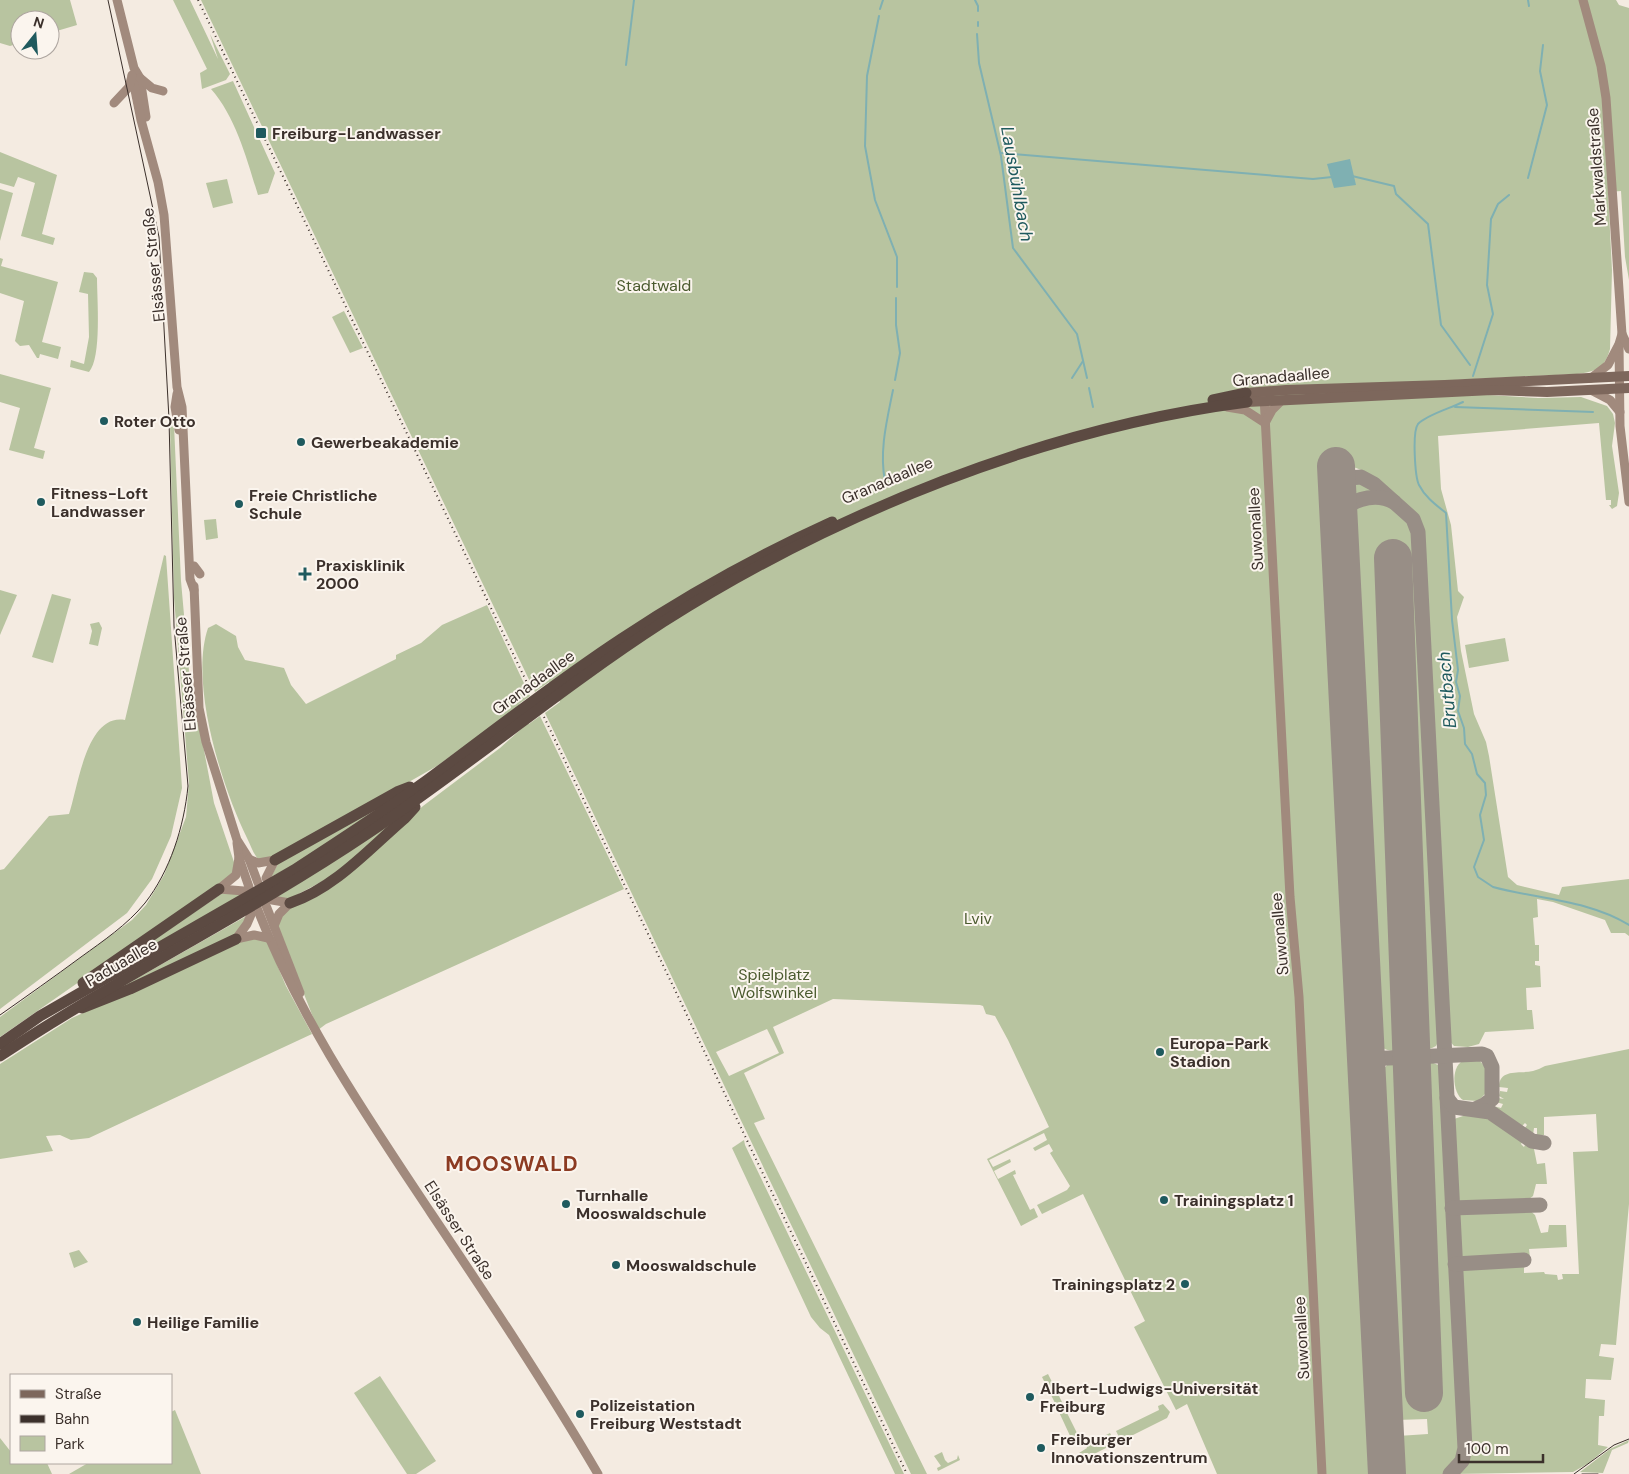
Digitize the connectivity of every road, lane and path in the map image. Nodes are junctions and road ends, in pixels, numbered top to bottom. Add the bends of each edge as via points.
1 (118, 0) edge
2 (1584, 0) edge
3 (135, 74) junction
4 (163, 91) dead end
5 (114, 104) dead end
6 (1622, 334) junction
7 (1619, 344) junction
8 (1629, 348) edge
9 (1625, 376) edge
10 (1591, 378) junction
11 (1625, 388) edge
12 (1591, 390) junction
13 (1264, 396) junction
14 (1246, 398) junction
15 (1282, 400) junction
16 (1222, 406) junction
17 (1620, 412) junction
18 (1265, 423) junction
19 (1629, 502) edge
20 (190, 554) junction
21 (194, 566) junction
22 (200, 574) dead end
23 (194, 590) junction
24 (201, 601) dead end
25 (195, 613) junction
26 (555, 692) junction
27 (425, 788) junction
28 (237, 840) junction
29 (239, 858) junction
30 (249, 859) junction
31 (276, 860) junction
32 (266, 878) dead end
33 (219, 889) junction
34 (258, 899) junction
35 (290, 903) junction
36 (219, 919) junction
37 (274, 926) junction
38 (268, 938) junction
39 (236, 939) junction
40 (300, 1001) junction
41 (68, 1012) junction
42 (40, 1016) junction
43 (0, 1044) edge
44 (0, 1056) edge
45 (598, 1474) edge
46 (1322, 1474) edge

1 - 3 main road, Elsässer Straße
2 - 6 main road, Markwaldstraße via 1606,98
3 - 4 main road via 152,88
3 - 5 main road
3 - 20 main road, Elsässer Straße via 166,230 178,394 182,407
6 - 7 main road, Markwaldstraße
6 - 8 main road, Markwaldstraße
7 - 9 main road, Markwaldstraße
7 - 10 main road via 1608,365
9 - 10 main road, Granadaallee
9 - 11 main road, Markwaldstraße
10 - 13 main road, Granadaallee
11 - 12 main road, Granadaallee
11 - 17 main road, Markwaldstraße
12 - 15 main road, Granadaallee via 1492,390
12 - 17 main road via 1610,400
13 - 14 main road, Granadaallee
13 - 15 main road, Granadaallee
13 - 18 main road, Suwonallee
14 - 16 highway, Granadaallee
14 - 26 highway, Granadaallee via 1135,415 1002,453 922,482 788,542 698,590 620,640
15 - 18 main road
16 - 18 main road via 1245,410
16 - 26 highway, Granadaallee via 1129,425 1041,448 964,473 887,505 801,546 691,605
17 - 19 main road, Markwaldstraße
18 - 46 main road, Suwonallee via 1290,897 1299,998
20 - 21 main road, Elsässer Straße
20 - 23 main road, Elsässer Straße via 190,579
21 - 22 main road
21 - 23 main road, Elsässer Straße
23 - 25 main road, Elsässer Straße
24 - 25 main road
25 - 28 main road, Elsässer Straße via 199,708 215,775
26 - 27 highway, Granadaallee
27 - 31 highway via 397,792
27 - 34 highway, Granadaallee
27 - 35 highway via 405,818 331,882 316,893
28 - 29 main road, Elsässer Straße
28 - 30 main road, Elsässer Straße
29 - 33 main road via 236,875
29 - 34 main road, Elsässer Straße
30 - 31 main road via 258,863
30 - 34 main road, Elsässer Straße
31 - 32 main road
33 - 34 main road
33 - 42 highway
34 - 35 main road
34 - 36 highway, Paduaallee
34 - 37 main road, Elsässer Straße
34 - 38 main road, Elsässer Straße
34 - 39 main road
35 - 37 main road via 279,914
36 - 41 highway, Paduaallee
36 - 42 highway, Paduaallee
37 - 40 main road, Elsässer Straße via 298,987
38 - 39 main road via 254,935
38 - 40 main road, Elsässer Straße
39 - 41 highway via 93,1005
40 - 45 main road, Elsässer Straße via 350,1093 460,1256
41 - 44 highway, Paduaallee
42 - 43 highway, Paduaallee

